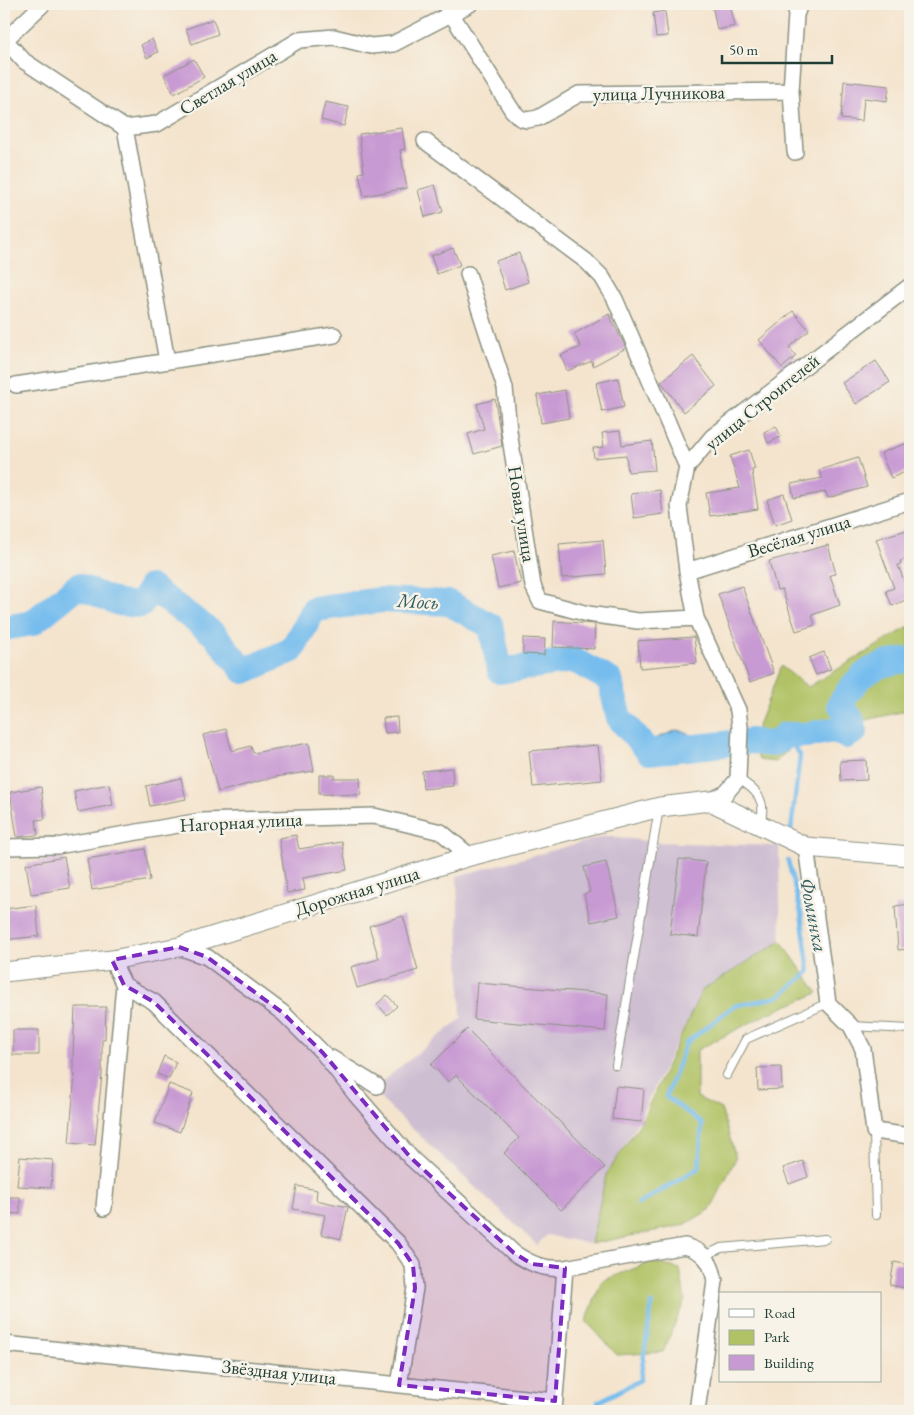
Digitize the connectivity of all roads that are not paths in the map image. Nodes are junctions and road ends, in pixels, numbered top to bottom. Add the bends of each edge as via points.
1 (42, 4) edge
2 (470, 4) edge
3 (800, 4) edge
4 (448, 8) edge
5 (4, 41) edge
6 (791, 91) junction
7 (125, 128) junction
8 (425, 142) dead end
9 (794, 152) dead end
10 (468, 274) dead end
11 (910, 286) edge
12 (334, 335) dead end
13 (167, 361) junction
14 (16, 386) dead end
15 (687, 467) junction
16 (910, 501) edge
17 (687, 571) junction
18 (696, 618) junction
19 (738, 779) junction
20 (710, 801) junction
21 (660, 806) junction
22 (759, 826) junction
23 (4, 847) edge
24 (806, 847) junction
25 (470, 856) junction
26 (910, 856) edge
27 (179, 947) junction
28 (112, 960) junction
29 (4, 972) edge
30 (124, 985) junction
31 (828, 1004) junction
32 (851, 1026) junction
33 (910, 1029) edge
34 (323, 1053) junction
35 (616, 1065) dead end
36 (727, 1075) dead end
37 (377, 1086) dead end
38 (874, 1131) junction
39 (910, 1136) edge
40 (104, 1208) dead end
41 (876, 1215) dead end
42 (825, 1239) dead end
43 (706, 1256) junction
44 (565, 1268) junction
45 (4, 1344) edge
46 (399, 1385) junction
47 (554, 1406) edge
48 (697, 1411) edge

1 - 5 street
2 - 4 street, Светлая улица
3 - 6 street via 796,15
4 - 6 street, улица Лучникова via 512,110 527,120 538,118 579,94
4 - 7 street, Светлая улица via 393,44 372,46 334,37 299,40 156,124
5 - 7 street via 24,61
6 - 9 street
7 - 13 street
8 - 15 street via 586,261 602,277
10 - 18 street, Новая улица via 505,388 533,586 540,601 588,614 638,621
11 - 15 street, улица Строителей via 712,437
12 - 13 street
13 - 14 street
15 - 17 street, улица Строителей via 679,506
16 - 17 street, Весёлая улица
17 - 18 street, улица Строителей
18 - 19 street, улица Строителей via 738,710
19 - 20 street via 726,793
19 - 22 lane via 759,796 764,810
20 - 21 street, Дорожная улица
20 - 22 street
21 - 25 street, Дорожная улица
21 - 35 lane
22 - 24 street
23 - 25 street, Нагорная улица via 57,846 201,821 374,816 441,832
24 - 26 street
24 - 31 street
25 - 27 street, Дорожная улица
27 - 28 street, Дорожная улица
27 - 34 street via 207,957 283,1013
28 - 29 street, Дорожная улица
28 - 30 street
30 - 40 street
30 - 46 street via 154,1002 398,1243 413,1264 414,1288
31 - 32 street
31 - 36 lane via 746,1039
32 - 33 lane
32 - 38 street via 863,1049
34 - 37 street
34 - 44 street via 411,1158 514,1253 532,1264 550,1269
38 - 39 street
38 - 41 lane
42 - 43 lane via 721,1248
43 - 44 street via 685,1246
43 - 48 street via 715,1281
44 - 47 street, Звёздная улица
45 - 46 street, Звёздная улица
46 - 47 street, Звёздная улица

